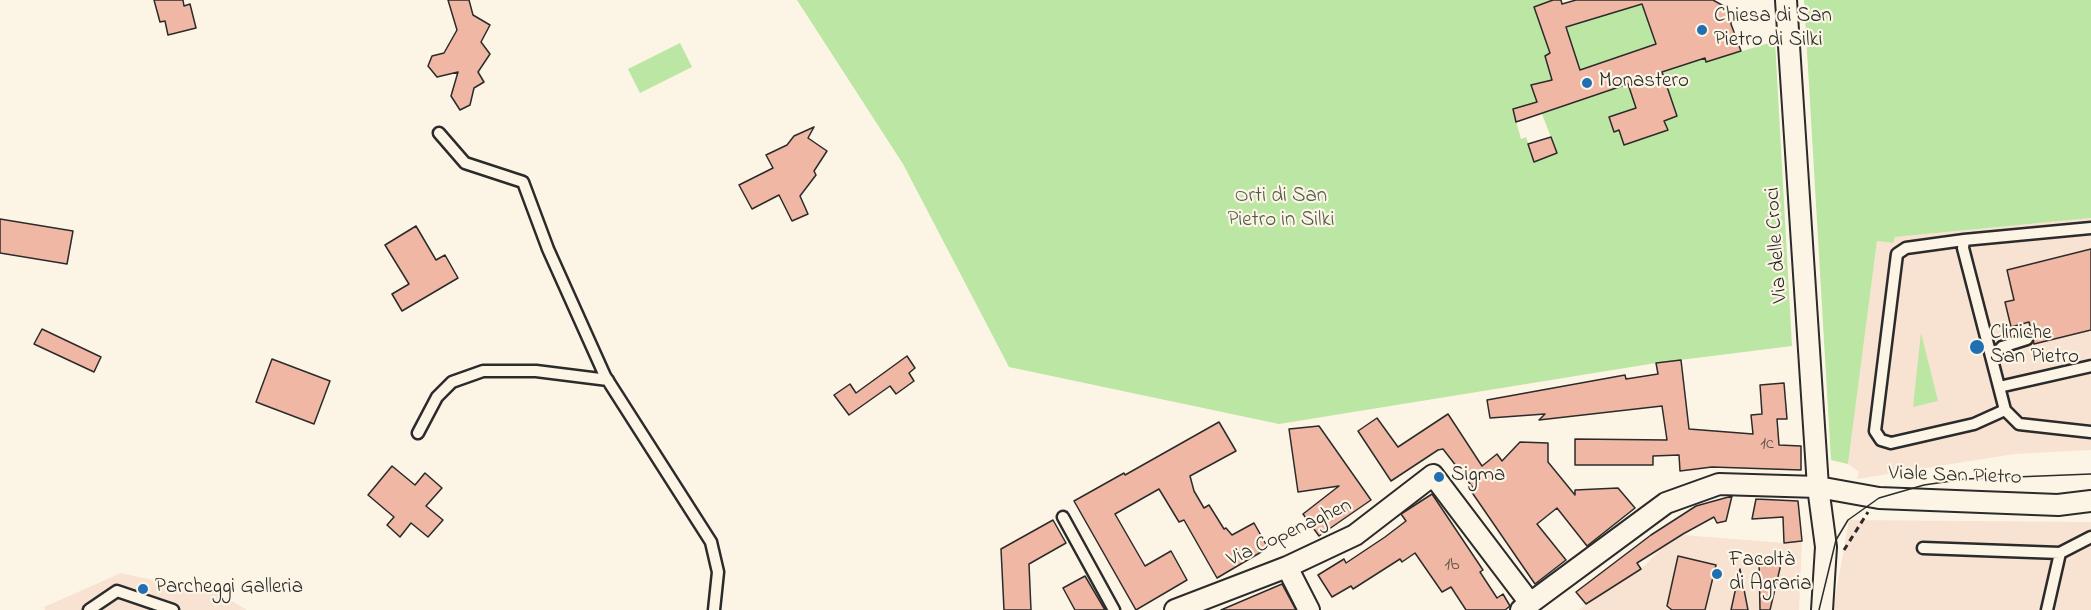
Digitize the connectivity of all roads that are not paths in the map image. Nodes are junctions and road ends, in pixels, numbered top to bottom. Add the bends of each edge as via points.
1 (1786, 0) edge
2 (439, 133) dead end
3 (2091, 228) edge
4 (1964, 244) junction
5 (2027, 339) dead end
6 (1992, 358) junction
7 (2091, 366) edge
8 (608, 380) junction
9 (1999, 387) junction
10 (2005, 410) junction
11 (2091, 432) edge
12 (418, 433) dead end
13 (1818, 487) junction
14 (2091, 501) edge
15 (1063, 517) dead end
16 (2091, 537) edge
17 (1923, 548) dead end
18 (2060, 553) junction
19 (1287, 567) junction
20 (1526, 607) edge
21 (89, 610) edge
22 (173, 610) edge
23 (714, 610) edge
24 (1114, 610) edge
25 (1175, 610) edge
26 (1309, 610) edge
27 (1822, 610) edge
28 (2047, 610) edge

1 - 13 street, Via delle Croci
2 - 8 lane via 465,163 523,182 548,249
3 - 4 lane
4 - 6 lane
4 - 10 lane via 1906,248 1897,254 1875,432 1881,440 1891,442 1974,424
5 - 6 lane via 2002,347
6 - 9 lane
7 - 9 lane
8 - 12 lane via 536,371 483,371 452,382 437,397
8 - 23 lane via 711,542 718,572
9 - 10 lane
10 - 11 lane via 2019,424
13 - 14 street, Viale San Pietro via 1879,498 2058,505
13 - 20 street, Viale San Pietro via 1719,484 1666,503
13 - 27 street, Via delle Croci via 1826,547
15 - 24 lane
16 - 18 lane
17 - 18 lane
18 - 28 lane
19 - 20 street, Via Copenaghen via 1355,535 1433,475
19 - 25 street, Via Copenaghen
19 - 26 street
21 - 22 lane via 117,591

